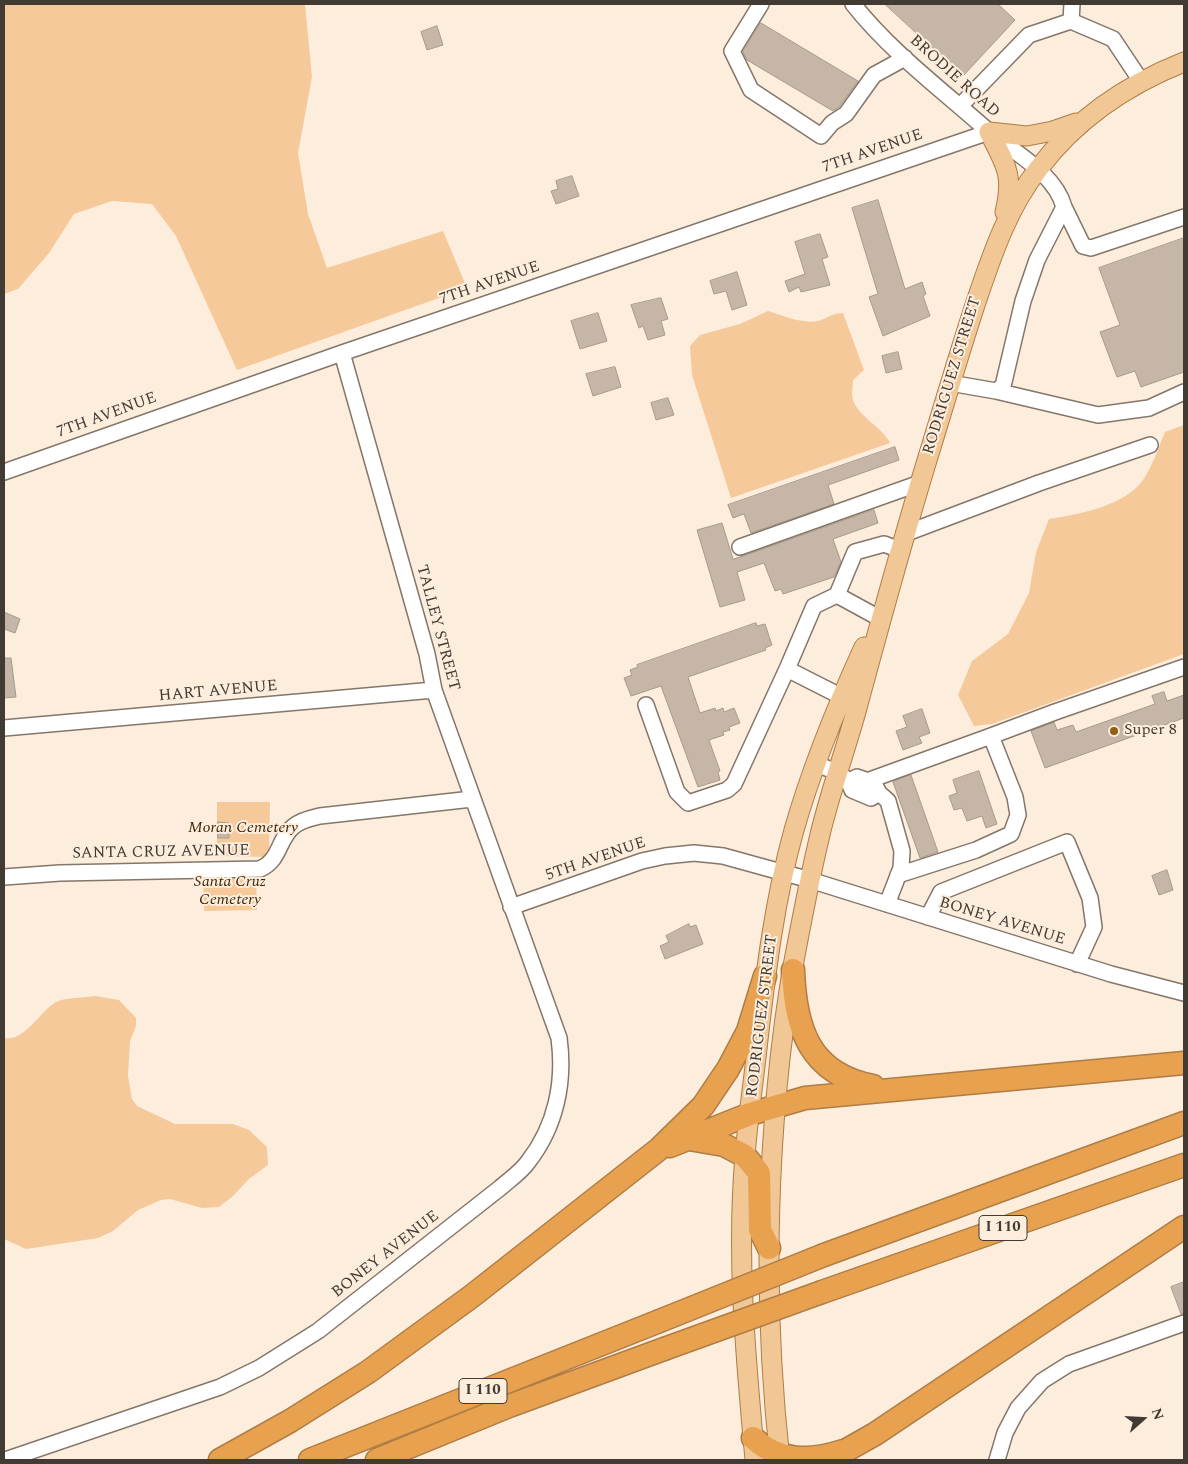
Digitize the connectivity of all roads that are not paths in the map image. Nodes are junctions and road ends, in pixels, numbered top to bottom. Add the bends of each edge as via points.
1 (761, 4) edge
2 (853, 4) edge
3 (1072, 4) edge
4 (1071, 21) junction
5 (905, 58) junction
6 (1184, 62) edge
7 (1141, 81) junction
8 (960, 106) junction
9 (1081, 122) junction
10 (989, 132) junction
11 (1037, 169) junction
12 (1064, 207) junction
13 (1184, 217) edge
14 (1000, 233) junction
15 (342, 353) junction
16 (950, 383) junction
17 (996, 390) junction
18 (1184, 392) edge
19 (1150, 445) dead end
20 (4, 472) edge
21 (920, 483) junction
22 (902, 542) junction
23 (740, 547) dead end
24 (837, 595) junction
25 (879, 618) junction
26 (1184, 667) edge
27 (787, 669) junction
28 (434, 690) junction
29 (850, 701) junction
30 (646, 705) dead end
31 (4, 728) edge
32 (992, 736) junction
33 (816, 764) junction
34 (844, 777) junction
35 (867, 781) junction
36 (879, 793) junction
37 (472, 799) junction
38 (783, 874) junction
39 (898, 875) junction
40 (4, 877) edge
41 (810, 880) junction
42 (887, 904) junction
43 (511, 907) junction
44 (928, 917) junction
45 (1077, 964) junction
46 (793, 970) junction
47 (765, 976) junction
48 (1184, 993) edge
49 (1184, 1063) edge
50 (894, 1090) junction
51 (776, 1106) junction
52 (750, 1114) junction
53 (1184, 1123) edge
54 (688, 1139) junction
55 (660, 1150) junction
56 (745, 1156) junction
57 (1184, 1165) edge
58 (1184, 1227) edge
59 (769, 1248) junction
60 (1184, 1323) edge
61 (754, 1449) edge
62 (853, 1454) edge
63 (780, 1458) edge
64 (5, 1460) edge
65 (220, 1460) edge
66 (310, 1460) edge
67 (376, 1460) edge
68 (829, 1460) edge
69 (997, 1460) edge

1 - 5 street via 732,51 751,90 821,136 846,114 874,75
2 - 5 street, BRODIE ROAD
3 - 4 street
4 - 7 street via 1113,39
4 - 8 street via 1029,36
5 - 8 street, BRODIE ROAD
6 - 7 main road
7 - 9 main road
8 - 10 street, BRODIE ROAD
9 - 10 main road via 1027,136
9 - 11 main road, RODRIGUEZ STREET
10 - 11 street, BRODIE ROAD
10 - 14 main road via 1008,168 1010,184
10 - 15 street, 7TH AVENUE
11 - 12 street, BRODIE ROAD via 1061,196
11 - 14 main road, RODRIGUEZ STREET
12 - 13 street, BRODIE ROAD via 1078,240 1091,248
12 - 17 street via 1037,260 1023,301 1003,386
14 - 16 main road, RODRIGUEZ STREET
15 - 20 street, 7TH AVENUE
15 - 28 street, TALLEY STREET via 427,654
16 - 17 street
16 - 21 main road, RODRIGUEZ STREET
17 - 18 street via 1098,414 1149,408
19 - 22 street via 1039,483
21 - 22 main road, RODRIGUEZ STREET
21 - 23 street
22 - 24 street via 855,552
22 - 25 main road, RODRIGUEZ STREET
24 - 25 street
24 - 27 street via 814,606
25 - 29 main road, RODRIGUEZ STREET
26 - 32 street
27 - 29 street
27 - 30 street via 734,784 727,790 688,802 677,792
28 - 31 street, HART AVENUE
28 - 37 street, TALLEY STREET
29 - 33 main road, RODRIGUEZ STREET
29 - 34 main road, RODRIGUEZ STREET
32 - 35 street
32 - 39 street via 1015,797 1018,815 1011,834 976,850
33 - 34 street
33 - 38 main road, RODRIGUEZ STREET
34 - 35 street
34 - 36 street via 852,790 871,798
34 - 41 main road, RODRIGUEZ STREET via 819,838
35 - 36 street via 874,783
36 - 39 street via 888,801 902,851
37 - 40 street, SANTA CRUZ AVENUE via 306,820 294,826 285,836 274,859 260,869 60,872
37 - 43 street, TALLEY STREET
38 - 41 street, 5TH AVENUE
38 - 43 street, 5TH AVENUE via 723,856 694,853 665,856
38 - 47 main road, RODRIGUEZ STREET
39 - 42 street
41 - 42 street, BONEY AVENUE
41 - 46 main road, RODRIGUEZ STREET
42 - 44 street, BONEY AVENUE
43 - 64 street, BONEY AVENUE via 550,1009 559,1038 562,1064 554,1114 527,1163 500,1188 318,1331 266,1364 220,1387
44 - 45 street, BONEY AVENUE
44 - 45 street via 941,892 1067,842 1090,898 1094,927
45 - 48 street, BONEY AVENUE
46 - 50 highway via 794,1002 801,1030 821,1059 840,1076 854,1083
46 - 51 main road, RODRIGUEZ STREET
47 - 52 main road, RODRIGUEZ STREET
47 - 55 highway via 748,1031 728,1069 703,1106
49 - 50 highway
50 - 51 highway via 805,1098
51 - 52 highway
51 - 59 main road, RODRIGUEZ STREET
52 - 54 highway
52 - 56 main road, RODRIGUEZ STREET
53 - 66 highway, I 110, bridge via 824,1254
54 - 55 highway
54 - 56 highway via 724,1144
55 - 65 highway via 368,1372
56 - 59 highway via 759,1173 760,1230
56 - 61 main road, RODRIGUEZ STREET via 743,1294
57 - 67 highway, I 110, bridge via 664,1349
58 - 62 highway via 875,1434
59 - 63 main road, RODRIGUEZ STREET
60 - 69 street via 1069,1364 1042,1381 1018,1408 1005,1432
61 - 63 highway via 765,1449
62 - 63 highway
62 - 68 highway

